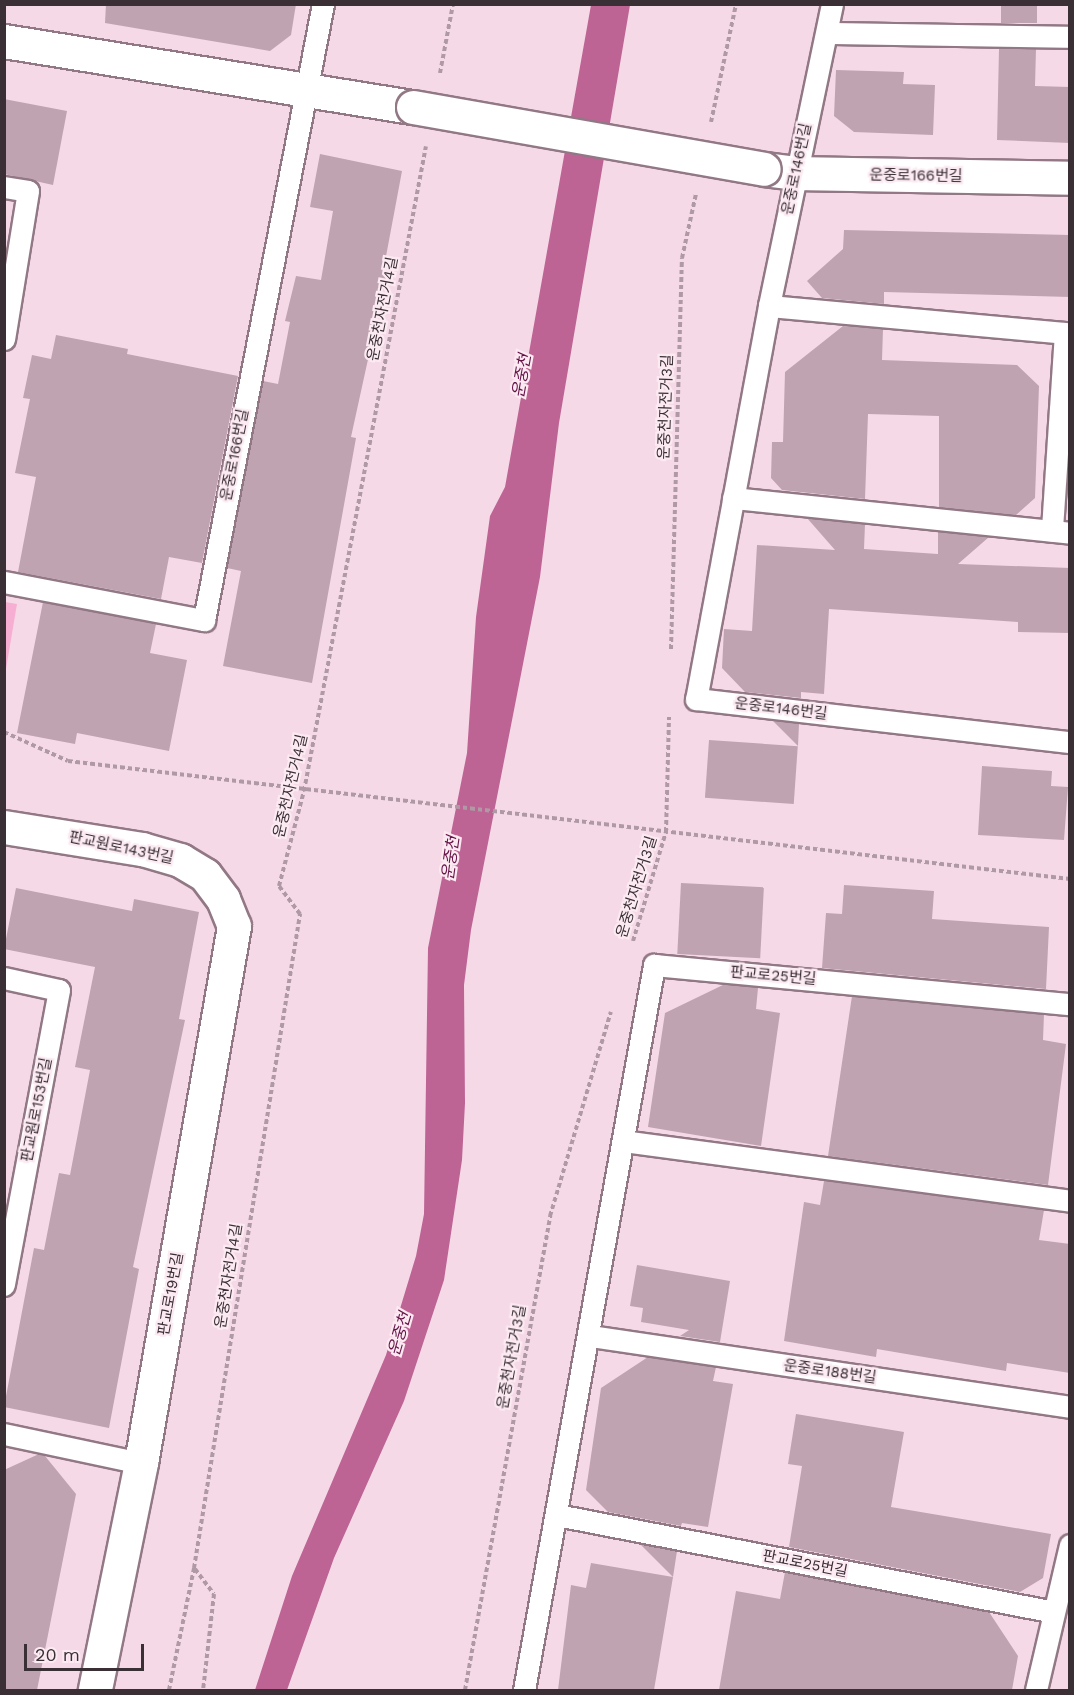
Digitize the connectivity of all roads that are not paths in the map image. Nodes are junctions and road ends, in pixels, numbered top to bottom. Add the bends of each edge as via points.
1 (323, 4) edge
2 (832, 4) edge
3 (827, 33) junction
4 (1070, 37) edge
5 (4, 40) edge
6 (304, 90) junction
7 (795, 173) junction
8 (1070, 178) edge
9 (4, 187) edge
10 (769, 306) junction
11 (4, 339) edge
12 (733, 498) junction
13 (1061, 532) edge
14 (4, 582) edge
15 (1070, 742) edge
16 (4, 827) edge
17 (223, 898) joint
18 (4, 978) edge
19 (1070, 1004) edge
20 (623, 1141) junction
21 (1070, 1201) edge
22 (4, 1285) edge
23 (590, 1336) junction
24 (1070, 1407) edge
25 (4, 1434) edge
26 (141, 1463) junction
27 (556, 1515) junction
28 (1070, 1545) edge
29 (1054, 1612) junction
30 (95, 1690) edge
31 (524, 1690) edge
32 (1036, 1690) edge

1 - 6 lane, 운중로166번길
2 - 3 lane, 운중로146번길
3 - 4 lane
3 - 7 lane, 운중로146번길
5 - 6 street
6 - 7 street, 운중로166번길, bridge via 421,120
6 - 14 lane, 운중로166번길 via 204,620
7 - 8 street, 운중로166번길
7 - 10 lane, 운중로146번길
9 - 11 lane via 28,191
10 - 12 lane, 운중로146번길
10 - 13 lane via 1065,333
12 - 13 lane
12 - 15 lane, 운중로146번길 via 696,699
16 - 17 street, 판교원로143번길 via 142,849 180,861 205,875
17 - 26 street, 판교로19번길 via 234,926 230,961
18 - 22 lane, 판교원로153번길 via 59,990
19 - 20 lane, 판교로25번길 via 654,965
20 - 21 lane
20 - 23 lane, 판교로25번길
23 - 24 lane, 운중로188번길
23 - 27 lane, 판교로25번길
25 - 26 lane
26 - 30 street, 판교로19번길
27 - 29 lane, 판교로25번길
27 - 31 lane, 판교로25번길
28 - 29 lane
29 - 32 lane

